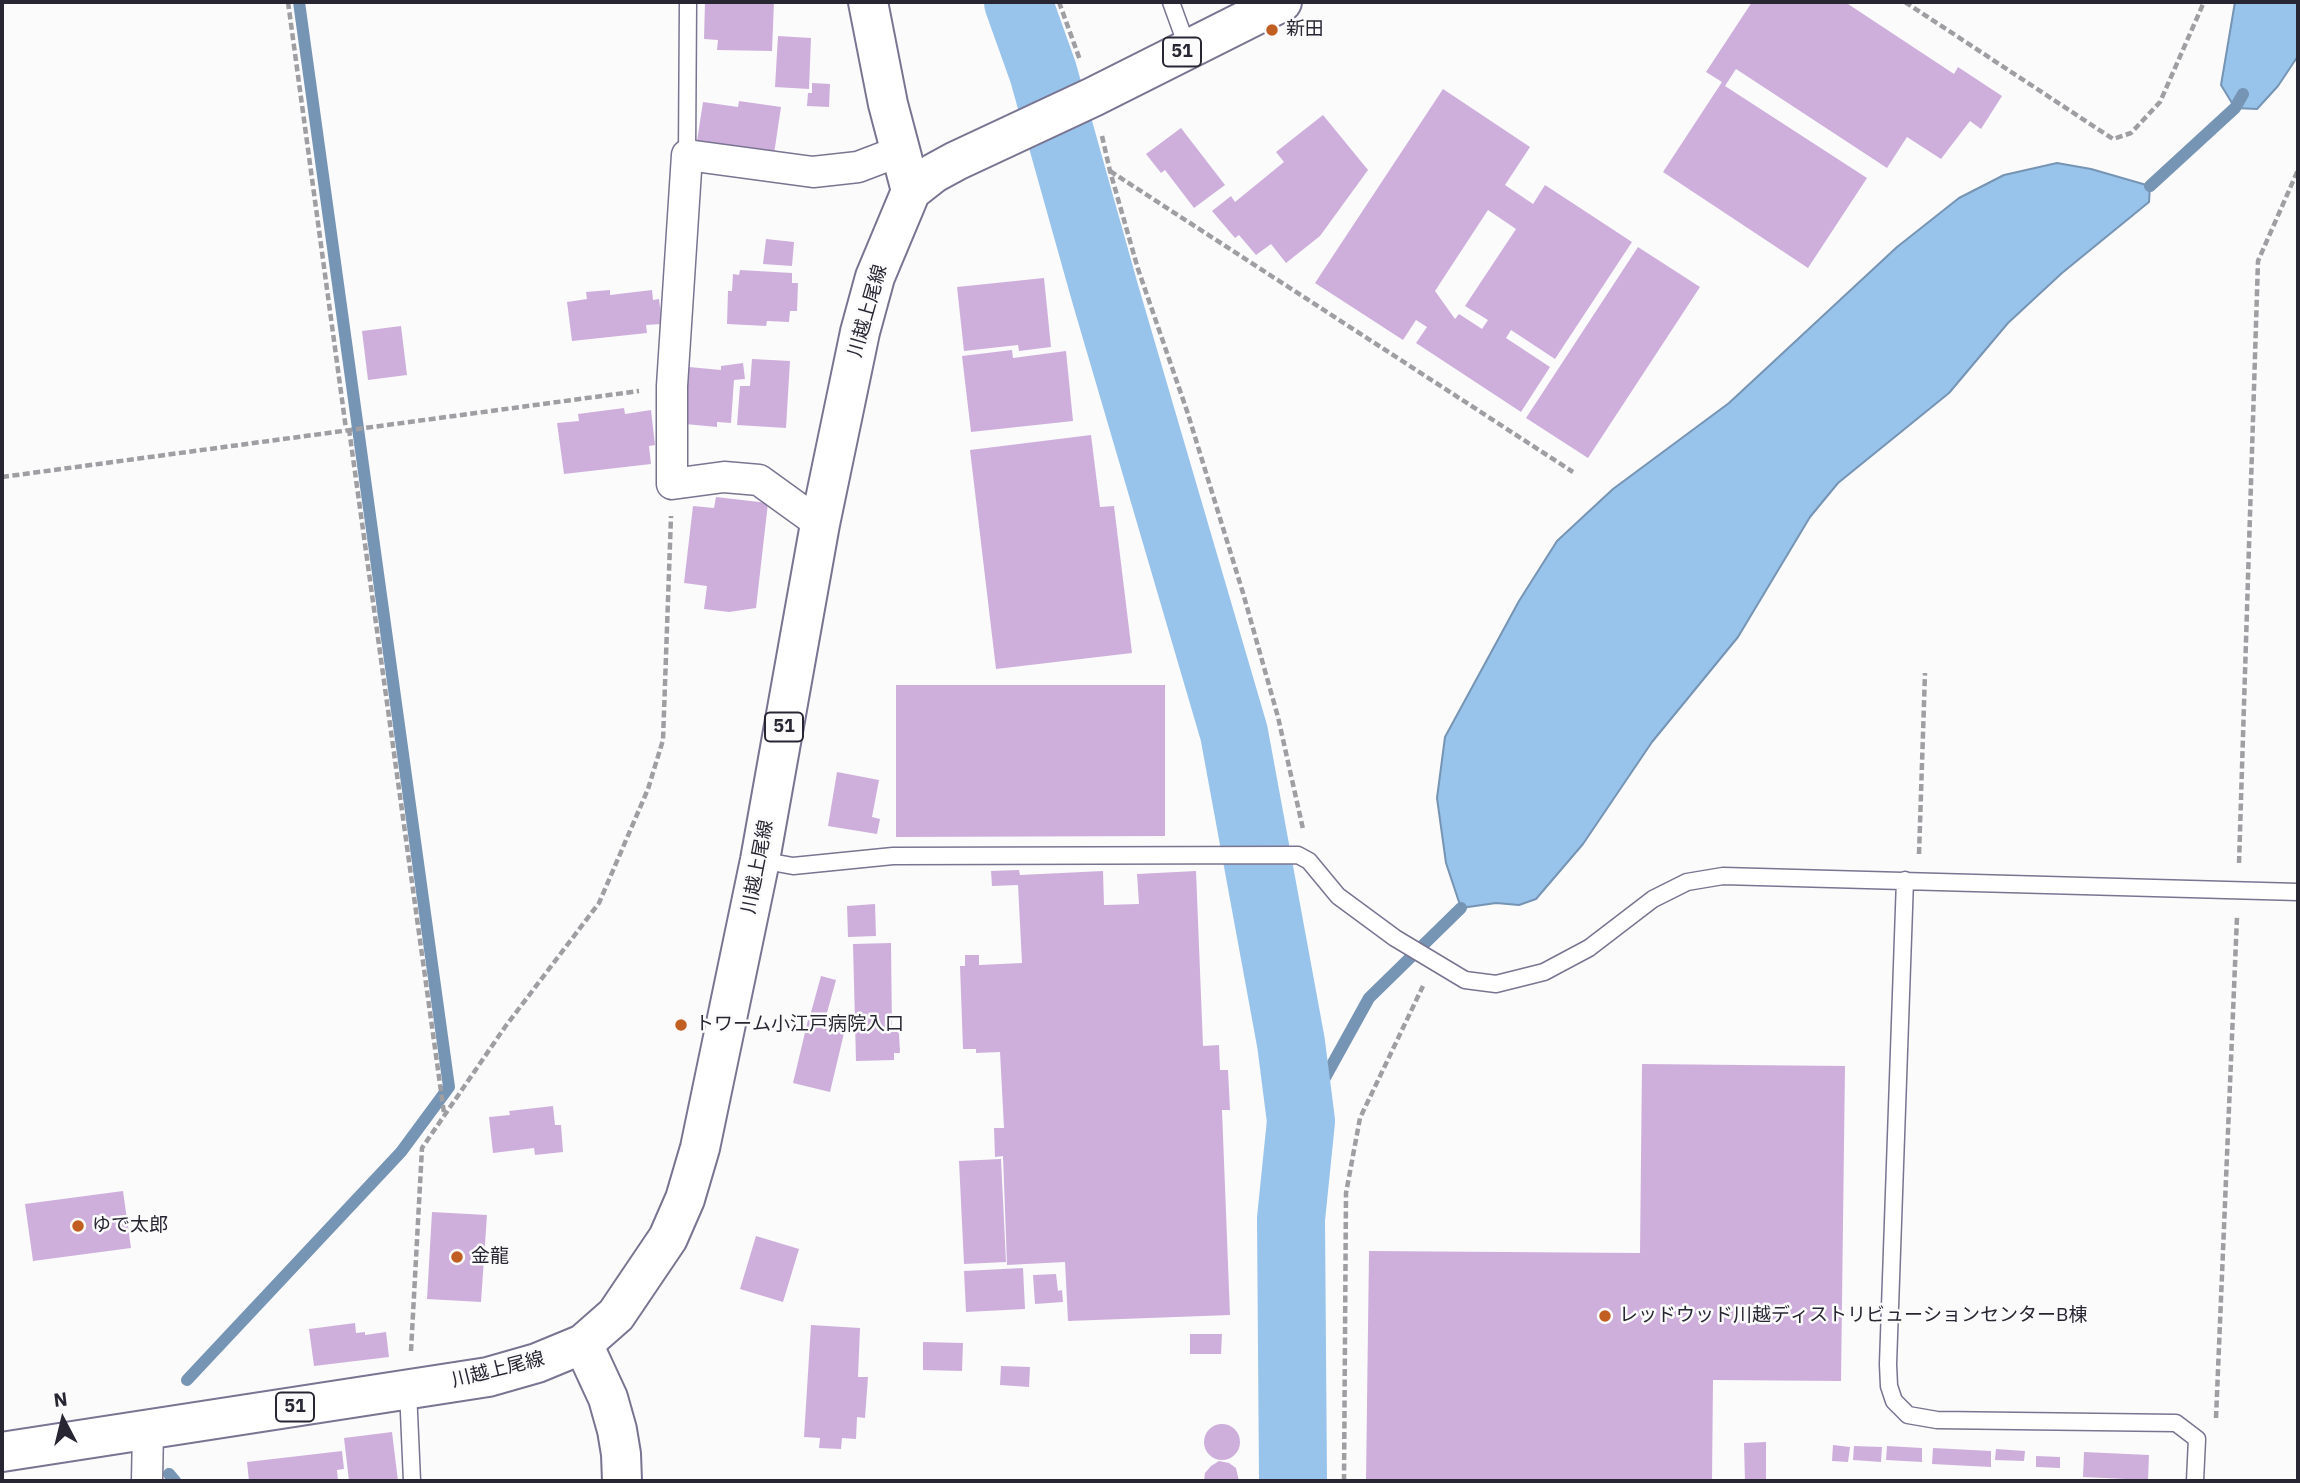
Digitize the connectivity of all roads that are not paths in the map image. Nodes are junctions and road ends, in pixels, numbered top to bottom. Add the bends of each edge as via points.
1 (688, 2) edge
2 (868, 2) edge
3 (1171, 2) edge
4 (1267, 5) edge
5 (1188, 49) junction
6 (900, 151) junction
7 (687, 155) junction
8 (911, 191) junction
9 (820, 524) junction
10 (761, 860) junction
11 (1911, 880) junction
12 (2298, 892) edge
13 (583, 1344) junction
14 (408, 1390) junction
15 (148, 1430) junction
16 (2, 1451) edge
17 (147, 1481) edge
18 (412, 1481) edge
19 (622, 1481) edge
20 (2195, 1481) edge

1 - 7 lane
2 - 6 main road
3 - 5 lane
4 - 5 main road, 51
5 - 8 main road, 51 via 934,173
6 - 7 street via 858,167 813,172
6 - 8 main road
7 - 9 street via 672,386 672,484 724,477 759,480
8 - 9 main road, 川越上尾線 / 51 via 872,288
9 - 10 main road, 川越上尾線 / 51
10 - 11 lane via 793,866 893,856 1303,858 1338,896 1395,938 1465,980 1496,984 1544,972 1589,948 1653,899 1686,882 1723,876
10 - 13 main road, 川越上尾線 / 51 via 685,1199 668,1238 639,1284 616,1315
11 - 12 lane
11 - 20 lane via 1888,1364 1894,1401 1908,1415 1937,1420 2176,1423 2197,1439
13 - 14 main road, 川越上尾線 / 51 via 488,1377
13 - 19 main road via 608,1398 617,1430
14 - 15 main road, 川越上尾線 / 51
14 - 18 lane
15 - 16 main road, 川越上尾線 / 51
15 - 17 street

